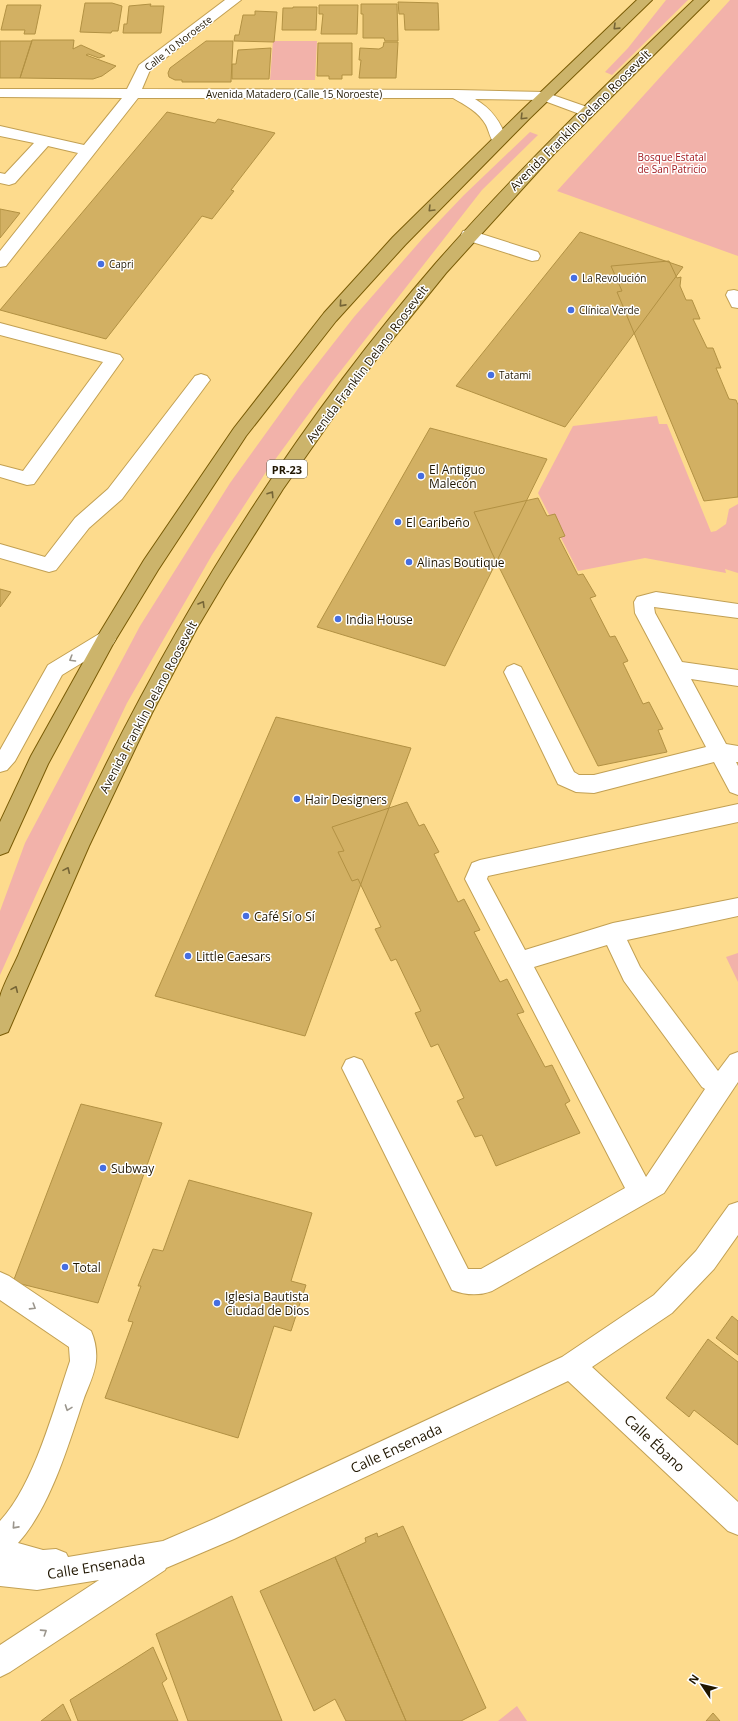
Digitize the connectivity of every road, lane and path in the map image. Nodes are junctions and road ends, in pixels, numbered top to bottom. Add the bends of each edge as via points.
1 (234, 0) edge
2 (644, 0) edge
3 (702, 0) edge
4 (0, 94) edge
5 (457, 94) junction
6 (132, 95) junction
7 (544, 96) junction
8 (586, 111) junction
9 (0, 132) edge
10 (500, 140) junction
11 (44, 141) junction
12 (88, 151) junction
13 (0, 178) edge
14 (469, 235) junction
15 (532, 256) dead end
16 (0, 262) edge
17 (0, 329) edge
18 (201, 380) dead end
19 (0, 471) edge
20 (0, 551) edge
21 (738, 611) edge
22 (106, 639) junction
23 (514, 672) dead end
24 (676, 672) junction
25 (738, 678) edge
26 (729, 753) edge
27 (0, 764) edge
28 (738, 786) edge
29 (738, 813) edge
30 (0, 846) edge
31 (738, 907) edge
32 (613, 933) junction
33 (519, 962) junction
34 (0, 1025) edge
35 (738, 1063) edge
36 (354, 1068) dead end
37 (721, 1086) junction
38 (641, 1193) junction
39 (738, 1214) edge
40 (0, 1285) edge
41 (571, 1366) junction
42 (738, 1521) edge
43 (0, 1541) edge
44 (0, 1552) edge
45 (163, 1556) junction
46 (0, 1572) edge
47 (6, 1652) edge

1 - 6 street, Calle 10 Noroeste via 144,68
2 -> 7 main road
3 - 8 main road, Avenida Franklin Delano Roosevelt / PR-23
4 - 6 street, Avenida Matadero (Calle 15 Noroeste)
5 - 6 street, Avenida Matadero (Calle 15 Noroeste)
5 - 7 street, Avenida Matadero (Calle 15 Noroeste)
5 - 10 street via 487,113 496,127
6 - 12 street, Calle 10 Noroeste
7 - 8 street, Avenida Matadero (Calle 15 Noroeste)
7 -> 10 main road
8 - 14 main road, Avenida Franklin Delano Roosevelt / PR-23
9 - 11 street
10 -> 22 main road via 395,246 330,317 240,432 151,565
11 - 12 street
11 - 13 street via 9,180
12 - 16 street, Calle 10 Noroeste
14 - 15 street
34 -> 14 main road, Avenida Franklin Delano Roosevelt / PR-23 via 113,770 164,670 204,602 291,463 405,310
17 - 19 street via 114,359 27,479
18 - 20 street via 115,494 82,523 49,565
21 - 24 street via 656,599 644,602 645,613
22 -> 27 street via 54,670 8,755
22 - 30 main road via 38,762
23 - 26 street via 566,778 576,783 594,784
24 - 25 street via 682,670
24 - 26 street
26 - 28 street
29 - 33 street via 480,868 476,879
31 - 32 street
32 - 33 street
32 - 37 street via 632,974 710,1079
33 - 38 street
35 - 37 street
36 - 38 street via 461,1281 483,1282
37 - 38 street via 655,1185
39 - 41 street, Calle Ensenada via 705,1260 663,1304
40 -> 43 street via 82,1340 83,1360 34,1494 19,1521
41 - 42 street, Calle Ébano
41 - 45 street, Calle Ensenada
44 - 45 street via 43,1564
45 - 46 street, Calle Ensenada via 37,1576
47 -> 45 street

